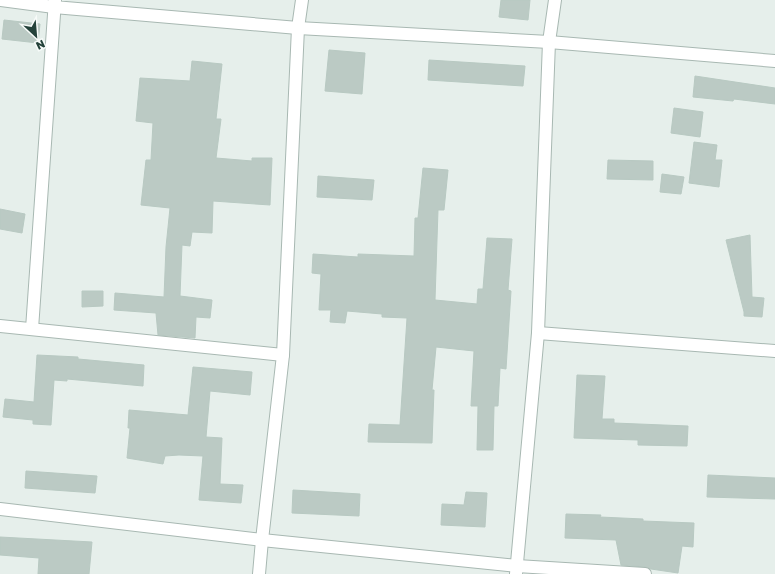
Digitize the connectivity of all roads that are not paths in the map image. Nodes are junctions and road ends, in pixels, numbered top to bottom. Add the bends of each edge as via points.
1 (1, 0) edge
2 (302, 0) edge
3 (555, 0) edge
4 (54, 3) edge
5 (298, 28) junction
6 (549, 42) junction
7 (775, 61) edge
8 (0, 326) edge
9 (32, 329) junction
10 (538, 333) junction
11 (775, 351) edge
12 (283, 355) junction
13 (0, 509) edge
14 (262, 540) junction
15 (516, 570) edge
16 (259, 574) edge
17 (645, 574) edge

1 - 4 street
2 - 5 street
3 - 6 street
4 - 5 street
4 - 9 street
5 - 6 street
5 - 12 street
6 - 7 street
6 - 10 street
8 - 9 street
9 - 12 street
10 - 11 street
10 - 15 street
12 - 14 street
13 - 14 street
14 - 15 street
14 - 16 street
15 - 17 street

